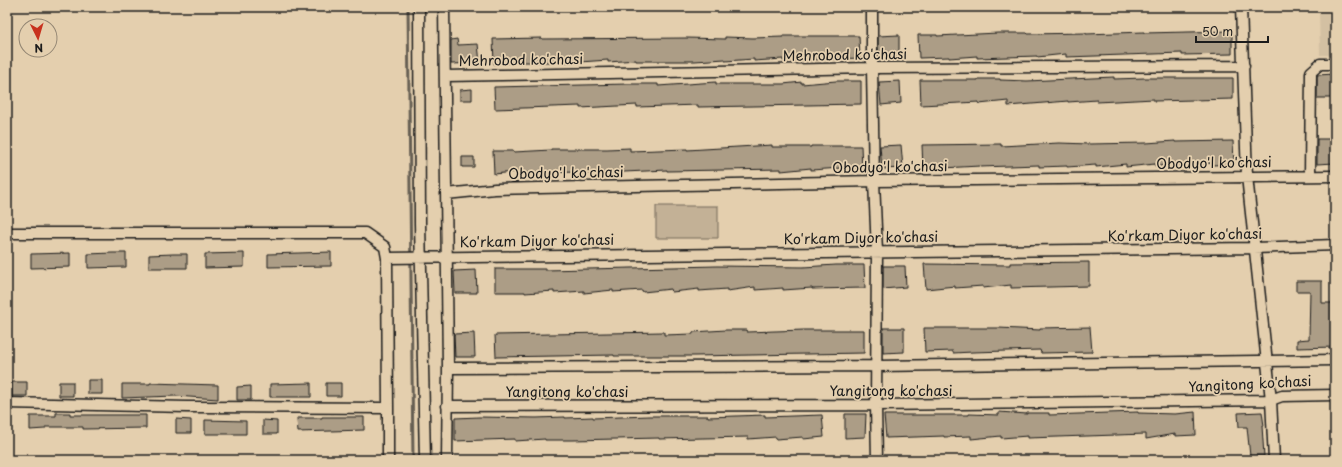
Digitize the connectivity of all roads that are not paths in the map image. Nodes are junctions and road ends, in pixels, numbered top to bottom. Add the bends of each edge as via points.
1 (419, 7) edge
2 (444, 7) edge
3 (872, 7) edge
4 (1241, 7) edge
5 (1335, 64) edge
6 (1244, 66) junction
7 (872, 68) junction
8 (446, 76) junction
9 (1247, 176) junction
10 (1310, 176) junction
11 (1335, 176) edge
12 (874, 181) junction
13 (446, 194) junction
14 (7, 233) edge
15 (1335, 245) edge
16 (1254, 248) junction
17 (878, 252) junction
18 (446, 256) junction
19 (421, 257) junction
20 (386, 258) junction
21 (1335, 360) edge
22 (1267, 361) junction
23 (877, 366) junction
24 (448, 368) junction
25 (1335, 395) edge
26 (1271, 400) junction
27 (7, 403) edge
28 (876, 405) junction
29 (447, 406) junction
30 (388, 408) junction
31 (388, 460) edge
32 (425, 460) edge
33 (447, 460) edge
34 (877, 460) edge
35 (1274, 460) edge

1 - 19 street
2 - 8 street
3 - 7 street
4 - 6 street
5 - 10 street via 1320,64 1311,72
6 - 7 street, Mehrobod ko'chasi
6 - 9 street
7 - 8 street, Mehrobod ko'chasi
7 - 12 street
8 - 13 street
9 - 10 street, Obodyo'l ko'chasi
9 - 12 street, Obodyo'l ko'chasi
9 - 16 street
10 - 11 street, Obodyo'l ko'chasi
12 - 13 street, Obodyo'l ko'chasi via 495,189
12 - 17 street
13 - 18 street
14 - 20 street via 365,233 385,247
15 - 16 street, Ko'rkam Diyor ko'chasi
16 - 17 street, Ko'rkam Diyor ko'chasi
16 - 22 street
17 - 18 street, Ko'rkam Diyor ko'chasi
17 - 23 street
18 - 19 street, Ko'rkam Diyor ko'chasi
18 - 24 street
19 - 20 street, Ko'rkam Diyor ko'chasi
19 - 32 street
20 - 30 street
21 - 22 street, Yangitong ko'chasi
22 - 23 street, Yangitong ko'chasi
22 - 26 street
23 - 24 street, Yangitong ko'chasi
23 - 28 street
24 - 29 street
25 - 26 street, Yangitong ko'chasi via 1282,396
26 - 28 street, Yangitong ko'chasi
26 - 35 street
27 - 30 street
28 - 29 street, Yangitong ko'chasi
28 - 34 street
29 - 33 street
30 - 31 street

